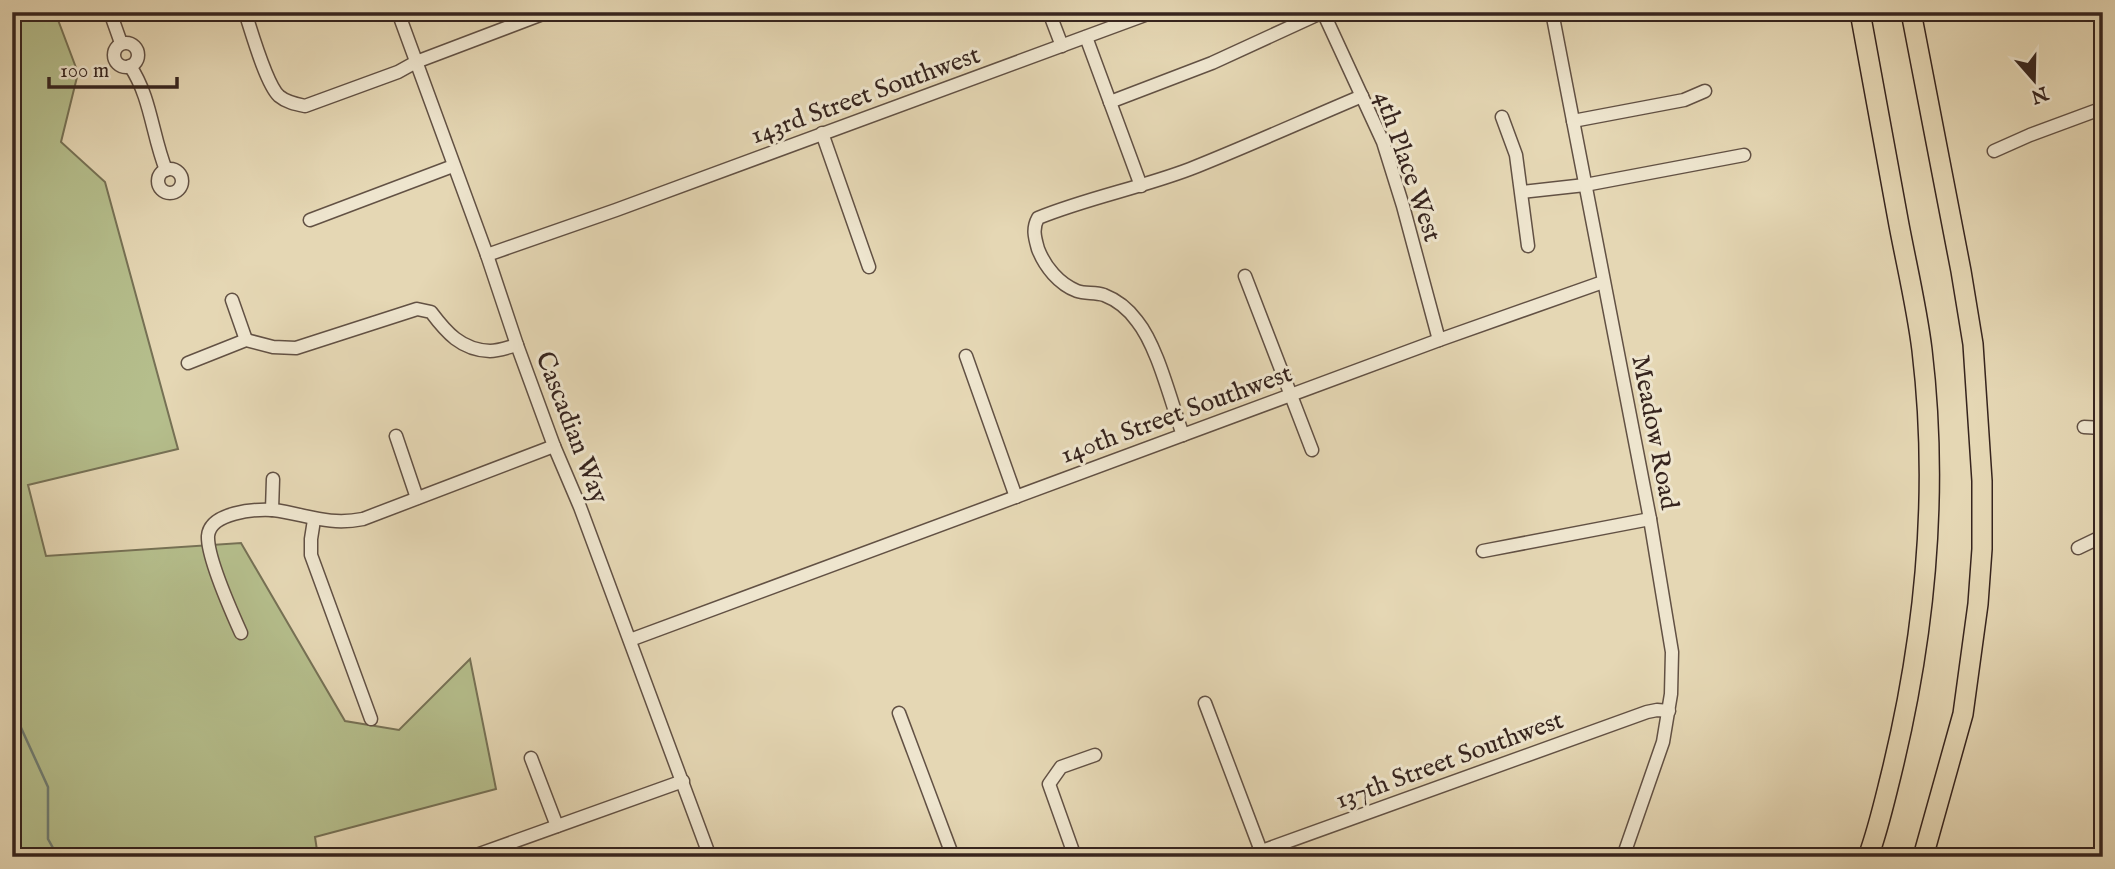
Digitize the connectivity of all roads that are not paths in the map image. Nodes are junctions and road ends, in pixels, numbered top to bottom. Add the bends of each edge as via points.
1 (110, 12) edge
2 (245, 12) edge
3 (398, 12) edge
4 (548, 12) edge
5 (1049, 12) edge
6 (1153, 12) edge
7 (1323, 12) edge
8 (1552, 12) edge
9 (1860, 12) edge
10 (1911, 12) edge
11 (1086, 37) junction
12 (1062, 46) junction
13 (416, 62) junction
14 (1705, 91) dead end
15 (1362, 96) junction
16 (1110, 102) junction
17 (2103, 108) edge
18 (1502, 117) dead end
19 (1573, 121) junction
20 (822, 133) junction
21 (1994, 151) dead end
22 (1744, 155) dead end
23 (453, 166) junction
24 (166, 170) dead end
25 (1585, 185) junction
26 (1142, 186) junction
27 (1522, 192) junction
28 (310, 220) dead end
29 (1528, 246) dead end
30 (488, 255) junction
31 (869, 267) dead end
32 (1245, 276) dead end
33 (1603, 282) junction
34 (232, 300) dead end
35 (246, 340) junction
36 (1439, 340) junction
37 (517, 345) junction
38 (966, 356) dead end
39 (188, 363) dead end
40 (1290, 395) junction
41 (2084, 427) dead end
42 (2103, 428) edge
43 (1183, 435) junction
44 (396, 436) dead end
45 (554, 446) junction
46 (1312, 450) dead end
47 (273, 479) dead end
48 (1016, 497) junction
49 (417, 498) junction
50 (272, 510) junction
51 (1650, 519) junction
52 (314, 520) junction
53 (2103, 536) edge
54 (2078, 548) dead end
55 (1483, 551) dead end
56 (241, 633) dead end
57 (629, 640) junction
58 (1205, 703) dead end
59 (1669, 711) junction
60 (900, 713) dead end
61 (371, 719) dead end
62 (1095, 755) dead end
63 (531, 758) dead end
64 (683, 781) junction
65 (557, 826) junction
66 (1261, 851) junction
67 (471, 857) edge
68 (710, 857) edge
69 (953, 857) edge
70 (1075, 857) edge
71 (1245, 857) edge
72 (1623, 857) edge
73 (1868, 857) edge
74 (1923, 857) edge

1 - 24 street via 121,43 137,50 130,66 144,93
2 - 13 street via 270,82 277,95 290,102 305,106
3 - 13 street, Cascadian Way
4 - 13 street
5 - 12 street
6 - 11 street, 143rd Street Southwest
7 - 15 street, 4th Place West
7 - 16 street via 1212,64
8 - 19 street, Meadow Road
9 - 73 highway via 1922,350 1928,495 1917,653 1906,715
10 - 74 highway via 1973,344 1982,481 1978,604 1963,714
11 - 12 street, 143rd Street Southwest
11 - 16 street
12 - 20 street, 143rd Street Southwest
13 - 23 street, Cascadian Way
14 - 19 street via 1684,100
15 - 26 street
15 - 36 street, 4th Place West via 1383,142
16 - 26 street
17 - 21 street
18 - 27 street via 1516,155
19 - 25 street, Meadow Road
20 - 30 street, 143rd Street Southwest
20 - 31 street
22 - 25 street
23 - 28 street
23 - 30 street, Cascadian Way
25 - 27 street
25 - 33 street, Meadow Road
26 - 43 street via 1038,218 1035,237 1042,261 1055,276 1076,291 1104,295 1127,309 1139,324 1149,339
27 - 29 street
30 - 37 street, Cascadian Way
32 - 40 street
33 - 36 street, 140th Street Southwest
33 - 51 street, Meadow Road
34 - 35 street
35 - 37 street via 296,348 417,309 431,312 447,334 470,347 491,351
35 - 39 street
36 - 40 street, 140th Street Southwest
37 - 45 street, Cascadian Way
38 - 48 street
40 - 43 street, 140th Street Southwest
40 - 46 street
41 - 42 street
43 - 48 street, 140th Street Southwest
44 - 49 street
45 - 49 street
45 - 57 street, Cascadian Way
47 - 50 street
48 - 57 street, 140th Street Southwest
49 - 52 street via 345,523
50 - 52 street
50 - 56 street via 233,513 220,519 208,535 214,564
51 - 55 street
51 - 59 street, Meadow Road via 1672,652
52 - 61 street via 311,555
53 - 54 street
57 - 64 street, Cascadian Way
58 - 66 street
59 - 66 street, 137th Street Southwest via 1647,712
59 - 72 street, Meadow Road
60 - 69 street
62 - 70 street via 1061,766 1049,784
63 - 65 street
64 - 65 street
64 - 68 street, Cascadian Way
65 - 67 street
66 - 71 street, 137th Street Southwest

